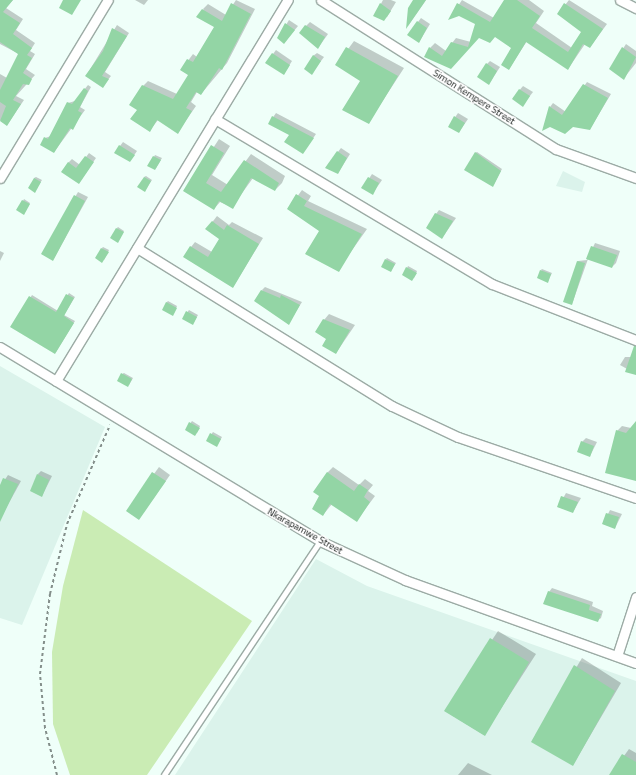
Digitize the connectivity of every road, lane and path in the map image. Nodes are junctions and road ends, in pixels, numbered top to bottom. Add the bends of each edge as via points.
1 (108, 0) edge
2 (288, 0) edge
3 (321, 0) edge
4 (620, 0) edge
5 (636, 8) edge
6 (215, 119) junction
7 (0, 178) edge
8 (636, 178) edge
9 (137, 248) junction
10 (636, 340) edge
11 (0, 347) edge
12 (56, 381) junction
13 (114, 417) junction
14 (636, 498) edge
15 (320, 541) junction
16 (636, 597) edge
17 (617, 656) junction
18 (636, 663) edge
19 (57, 775) edge
20 (164, 775) edge

1 - 7 street
2 - 6 street
3 - 8 street, Simon Kempere Street via 556,149
4 - 5 street
6 - 9 street
6 - 10 street via 492,284
9 - 12 street
9 - 14 street via 392,406 458,437
11 - 12 street, Nkarapamwe Street
12 - 13 street, Nkarapamwe Street
13 - 15 street, Nkarapamwe Street
13 - 19 path via 67,524 50,594 40,674 45,728
15 - 17 street, Nkarapamwe Street via 405,580
15 - 20 lane
16 - 17 street
17 - 18 street, Nkarapamwe Street

